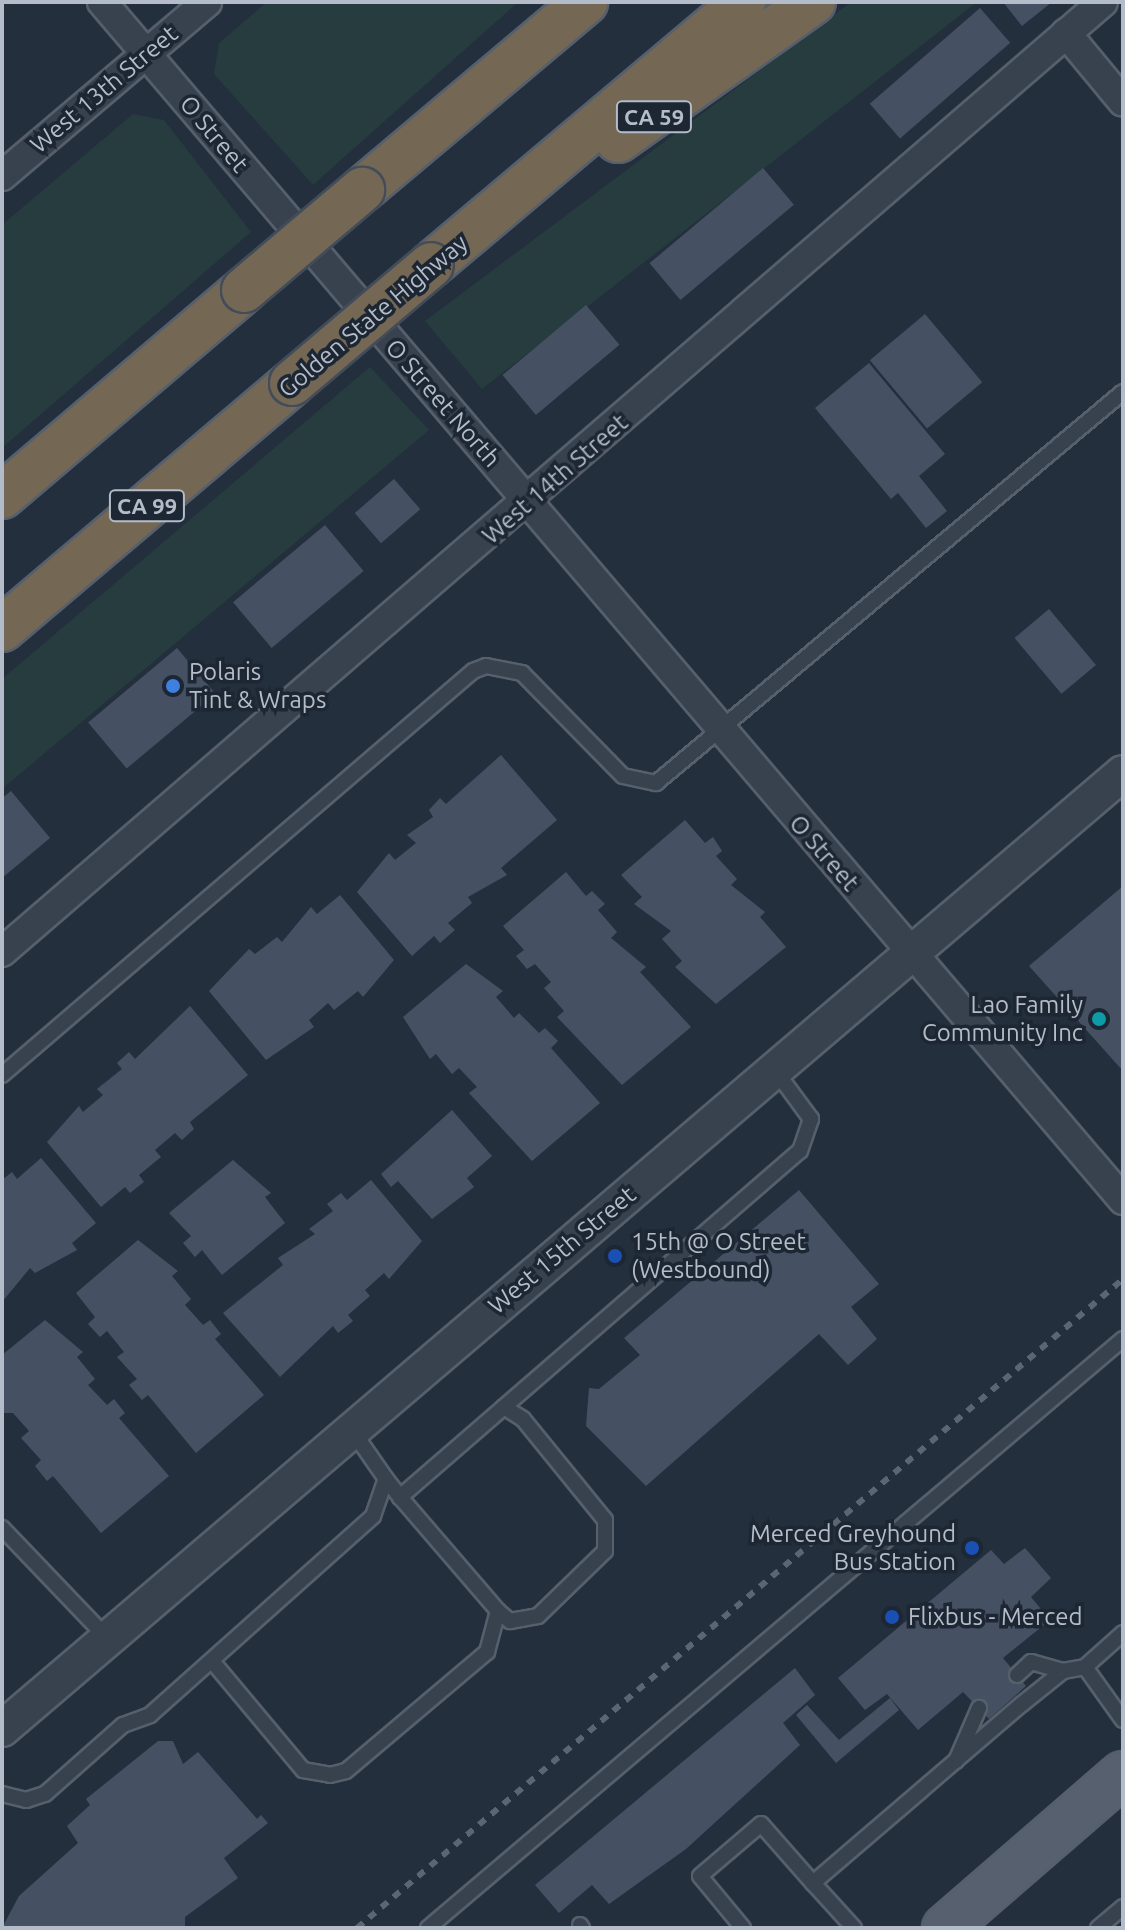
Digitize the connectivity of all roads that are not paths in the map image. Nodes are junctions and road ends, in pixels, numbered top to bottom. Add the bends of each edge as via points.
1 (102, 2) edge
2 (207, 2) edge
3 (743, 2) edge
4 (813, 2) edge
5 (1103, 2) edge
6 (572, 11) edge
7 (1066, 33) junction
8 (146, 54) junction
9 (1123, 102) edge
10 (2, 176) edge
11 (487, 221) junction
12 (326, 266) joint
13 (1123, 392) edge
14 (2, 496) edge
15 (528, 503) junction
16 (2, 629) edge
17 (716, 727) junction
18 (1123, 773) edge
19 (2, 952) edge
20 (909, 953) junction
21 (774, 1069) junction
22 (2, 1075) edge
23 (1123, 1200) edge
24 (1123, 1339) edge
25 (504, 1407) junction
26 (352, 1430) junction
27 (386, 1479) junction
28 (400, 1497) junction
29 (2, 1528) edge
30 (498, 1611) junction
31 (1123, 1633) edge
32 (110, 1641) junction
33 (212, 1661) junction
34 (1085, 1667) junction
35 (1063, 1671) junction
36 (1017, 1675) dead end
37 (979, 1708) dead end
38 (1123, 1720) edge
39 (2, 1729) edge
40 (956, 1761) junction
41 (1123, 1774) edge
42 (2, 1794) edge
43 (813, 1883) junction
44 (1123, 1907) edge
45 (428, 1928) edge
46 (743, 1928) edge
47 (854, 1928) edge
48 (945, 1928) edge
49 (1098, 1928) edge

1 - 8 street, O Street
2 - 8 street, West 13th Street
3 - 11 highway, Golden State Highway / CA 99
4 - 11 highway, CA 59 via 642,125
5 - 7 street, West 14th Street
6 - 14 highway, bridge
7 - 9 street
7 - 15 street, West 14th Street
8 - 10 street, West 13th Street
8 - 12 street, O Street
11 - 16 highway, Golden State Highway / CA 99, bridge
12 - 15 street, O Street North
13 - 17 lane
15 - 17 street, O Street
15 - 19 street, West 14th Street
17 - 20 street, O Street
17 - 22 lane via 656,783 634,783 522,673 486,666 473,671
18 - 20 street, West 15th Street
20 - 21 street, West 15th Street
20 - 23 street, O Street
21 - 25 lane via 811,1119 800,1151
21 - 26 street, West 15th Street
24 - 45 lane
25 - 28 lane
25 - 30 lane via 523,1419 605,1520 598,1563 538,1616 510,1621
26 - 27 lane
26 - 32 street, West 15th Street
27 - 28 lane
27 - 33 lane via 373,1516
28 - 30 lane
29 - 32 lane
30 - 33 lane via 487,1652 346,1771 318,1776 303,1770
31 - 34 lane
32 - 39 street, West 15th Street
33 - 42 lane via 150,1715 123,1725 45,1794 26,1800
34 - 35 lane
34 - 38 lane
35 - 36 lane via 1031,1662
35 - 40 lane
37 - 40 lane
40 - 43 lane
41 - 48 main road
43 - 46 lane via 761,1824 700,1876
43 - 47 lane
44 - 49 lane

